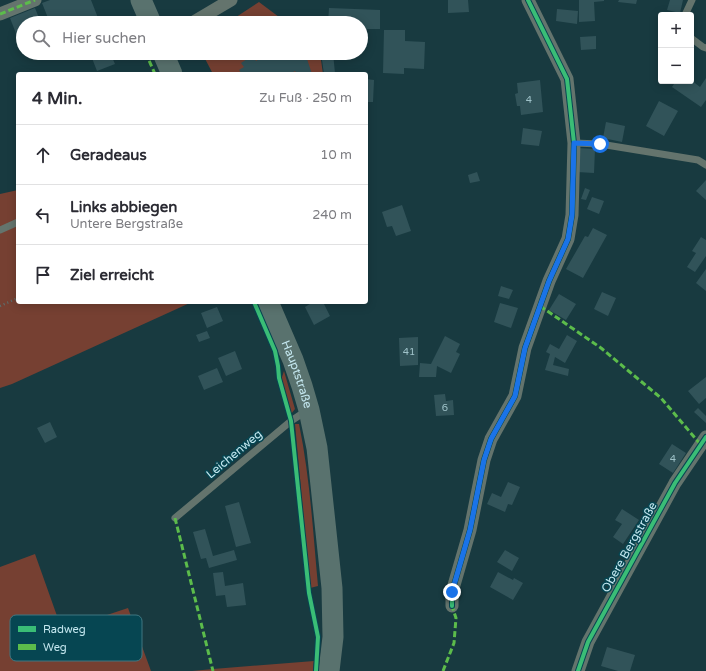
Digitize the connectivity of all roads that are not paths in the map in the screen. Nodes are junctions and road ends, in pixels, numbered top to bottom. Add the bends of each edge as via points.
1 (35, 0) edge
2 (141, 0) edge
3 (231, 0) edge
4 (528, 0) edge
5 (692, 0) edge
6 (686, 12) edge
7 (0, 14) edge
8 (148, 16) edge
9 (204, 16) edge
10 (694, 40) edge
11 (706, 48) edge
12 (166, 60) edge
13 (171, 72) edge
14 (574, 143) junction
15 (706, 164) edge
16 (16, 223) edge
17 (0, 230) edge
18 (269, 304) edge
19 (309, 410) junction
20 (706, 437) edge
21 (175, 518) dead end
22 (452, 606) dead end
23 (329, 671) edge
24 (578, 671) edge

1 - 7 street
2 - 8 main road
3 - 9 street
4 - 14 street via 566,79
5 - 6 lane
10 - 11 lane
12 - 13 main road
14 - 15 lane via 600,144 698,160
14 - 22 street via 572,215 568,239 549,281 525,348 515,396 491,439 484,460 470,530 452,592
16 - 17 lane
18 - 19 main road, Hauptstraße via 293,360
19 - 21 lane, Leichenweg via 291,421
19 - 23 main road, Hauptstraße via 317,448 332,588
20 - 24 street, Obere Bergstraße via 675,483 603,614 588,642

